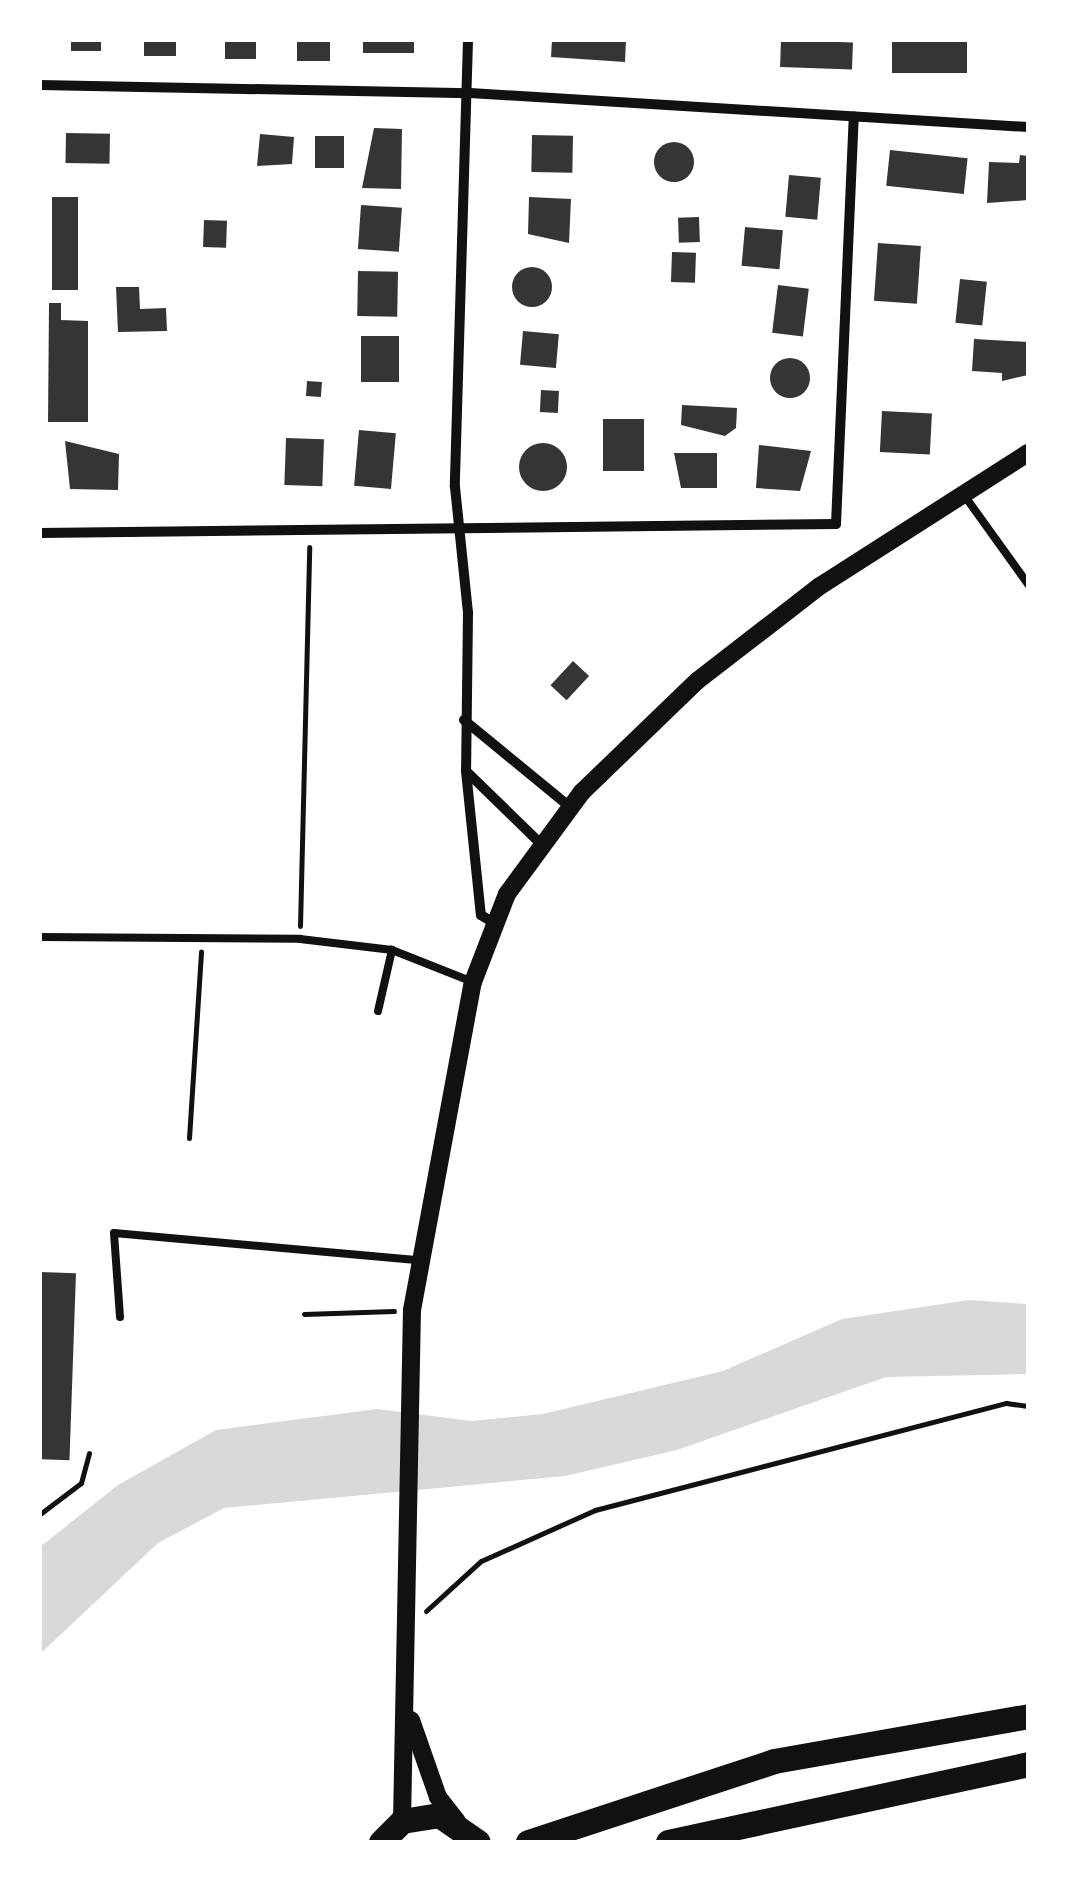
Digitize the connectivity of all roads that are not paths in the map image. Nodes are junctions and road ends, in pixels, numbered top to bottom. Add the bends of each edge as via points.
1 (468, 40) edge
2 (40, 85) edge
3 (470, 94) junction
4 (854, 116) junction
5 (1028, 127) edge
6 (1028, 453) edge
7 (964, 495) junction
8 (459, 527) junction
9 (40, 532) edge
10 (1028, 584) edge
11 (464, 720) junction
12 (466, 771) junction
13 (570, 807) junction
14 (541, 844) junction
15 (494, 923) junction
16 (40, 936) edge
17 (392, 950) junction
18 (473, 982) junction
19 (378, 1011) dead end
20 (420, 1260) junction
21 (120, 1316) dead end
22 (410, 1714) junction
23 (1028, 1716) edge
24 (1028, 1764) edge
25 (402, 1821) junction
26 (457, 1821) junction
27 (381, 1842) edge
28 (478, 1842) edge
29 (528, 1842) edge
30 (668, 1842) edge

1 - 3 street
2 - 3 street
3 - 4 street
3 - 8 street
4 - 5 street
4 - 8 street via 836,524
6 - 7 street
7 - 10 lane
7 - 13 street via 762,627
8 - 9 street
8 - 11 street
11 - 12 street
11 - 13 street
12 - 14 street
12 - 15 street via 482,915
13 - 14 street
14 - 15 street
15 - 18 street
16 - 17 lane via 300,939
17 - 18 lane
17 - 19 lane
18 - 20 street
20 - 21 lane via 114,1233
20 - 22 street via 409,1349
22 - 25 street
22 - 26 street via 438,1797
23 - 29 main road via 774,1761
24 - 30 main road
25 - 26 main road
25 - 27 main road
26 - 28 main road

